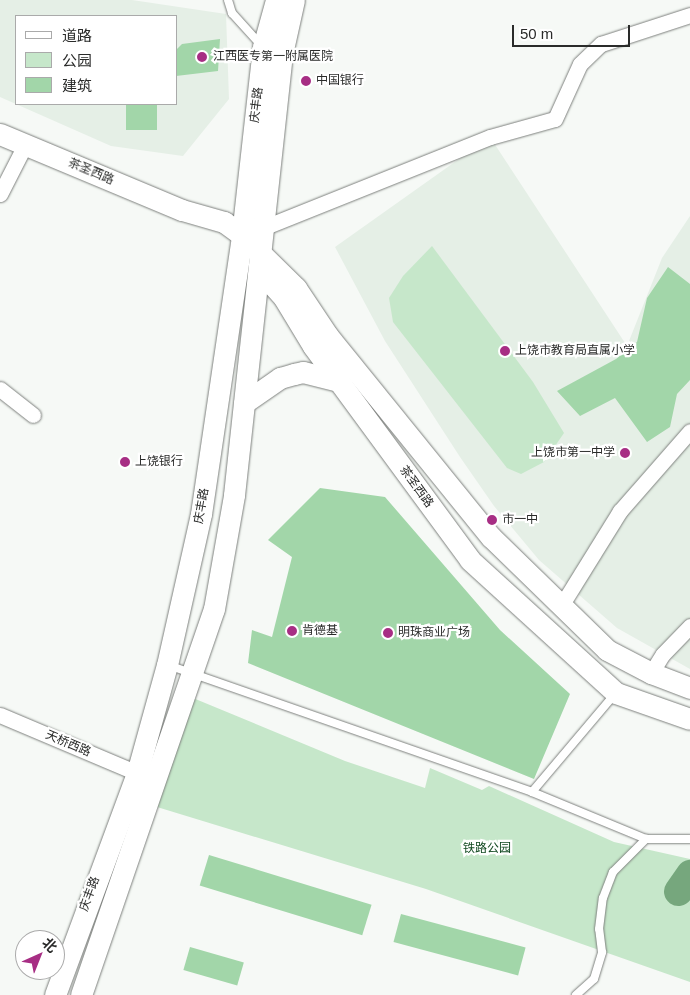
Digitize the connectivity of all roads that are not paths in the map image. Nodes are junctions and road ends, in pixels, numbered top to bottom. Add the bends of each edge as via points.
1 (228, 0) edge
2 (276, 0) edge
3 (294, 0) edge
4 (690, 15) edge
5 (263, 47) junction
6 (0, 134) edge
7 (25, 144) junction
8 (0, 194) edge
9 (265, 227) junction
10 (240, 243) junction
11 (260, 261) junction
12 (338, 380) junction
13 (0, 389) edge
14 (244, 403) junction
15 (33, 416) dead end
16 (690, 431) edge
17 (561, 606) junction
18 (690, 626) edge
19 (167, 665) junction
20 (192, 673) junction
21 (651, 673) junction
22 (690, 688) edge
23 (616, 693) junction
24 (0, 715) edge
25 (690, 719) edge
26 (137, 773) junction
27 (532, 792) junction
28 (690, 839) edge
29 (646, 840) junction
30 (55, 995) edge
31 (82, 995) edge
32 (576, 995) edge

1 - 5 lane via 232,13
2 - 5 main road, 庆丰路
3 - 9 main road via 282,54
4 - 9 street via 601,44 580,64 555,119 490,137 343,193
5 - 10 main road, 庆丰路
6 - 7 main road, 茶圣西路
7 - 8 street
7 - 10 main road, 茶圣西路 via 182,210 224,222
9 - 10 street
9 - 11 main road
10 - 11 main road, 茶圣西路
10 - 19 main road, 庆丰路 via 201,514
11 - 12 main road, 茶圣西路
11 - 14 main road
11 - 17 main road, 茶圣西路 via 296,288 328,336 491,538
12 - 14 main road via 303,372 294,374 280,378
12 - 23 main road, 茶圣西路 via 470,560
13 - 15 street
14 - 20 main road via 234,495 214,609
16 - 17 street via 620,511
17 - 21 main road, 茶圣西路 via 607,650
18 - 21 street
19 - 20 lane
19 - 26 main road, 庆丰路
20 - 27 lane
20 - 31 main road
21 - 22 main road, 茶圣西路
23 - 25 main road, 茶圣西路
23 - 27 lane
24 - 26 street, 天桥西路
26 - 30 main road, 庆丰路
27 - 29 lane
28 - 29 lane
29 - 32 lane via 613,872 603,898 602,952 594,979

